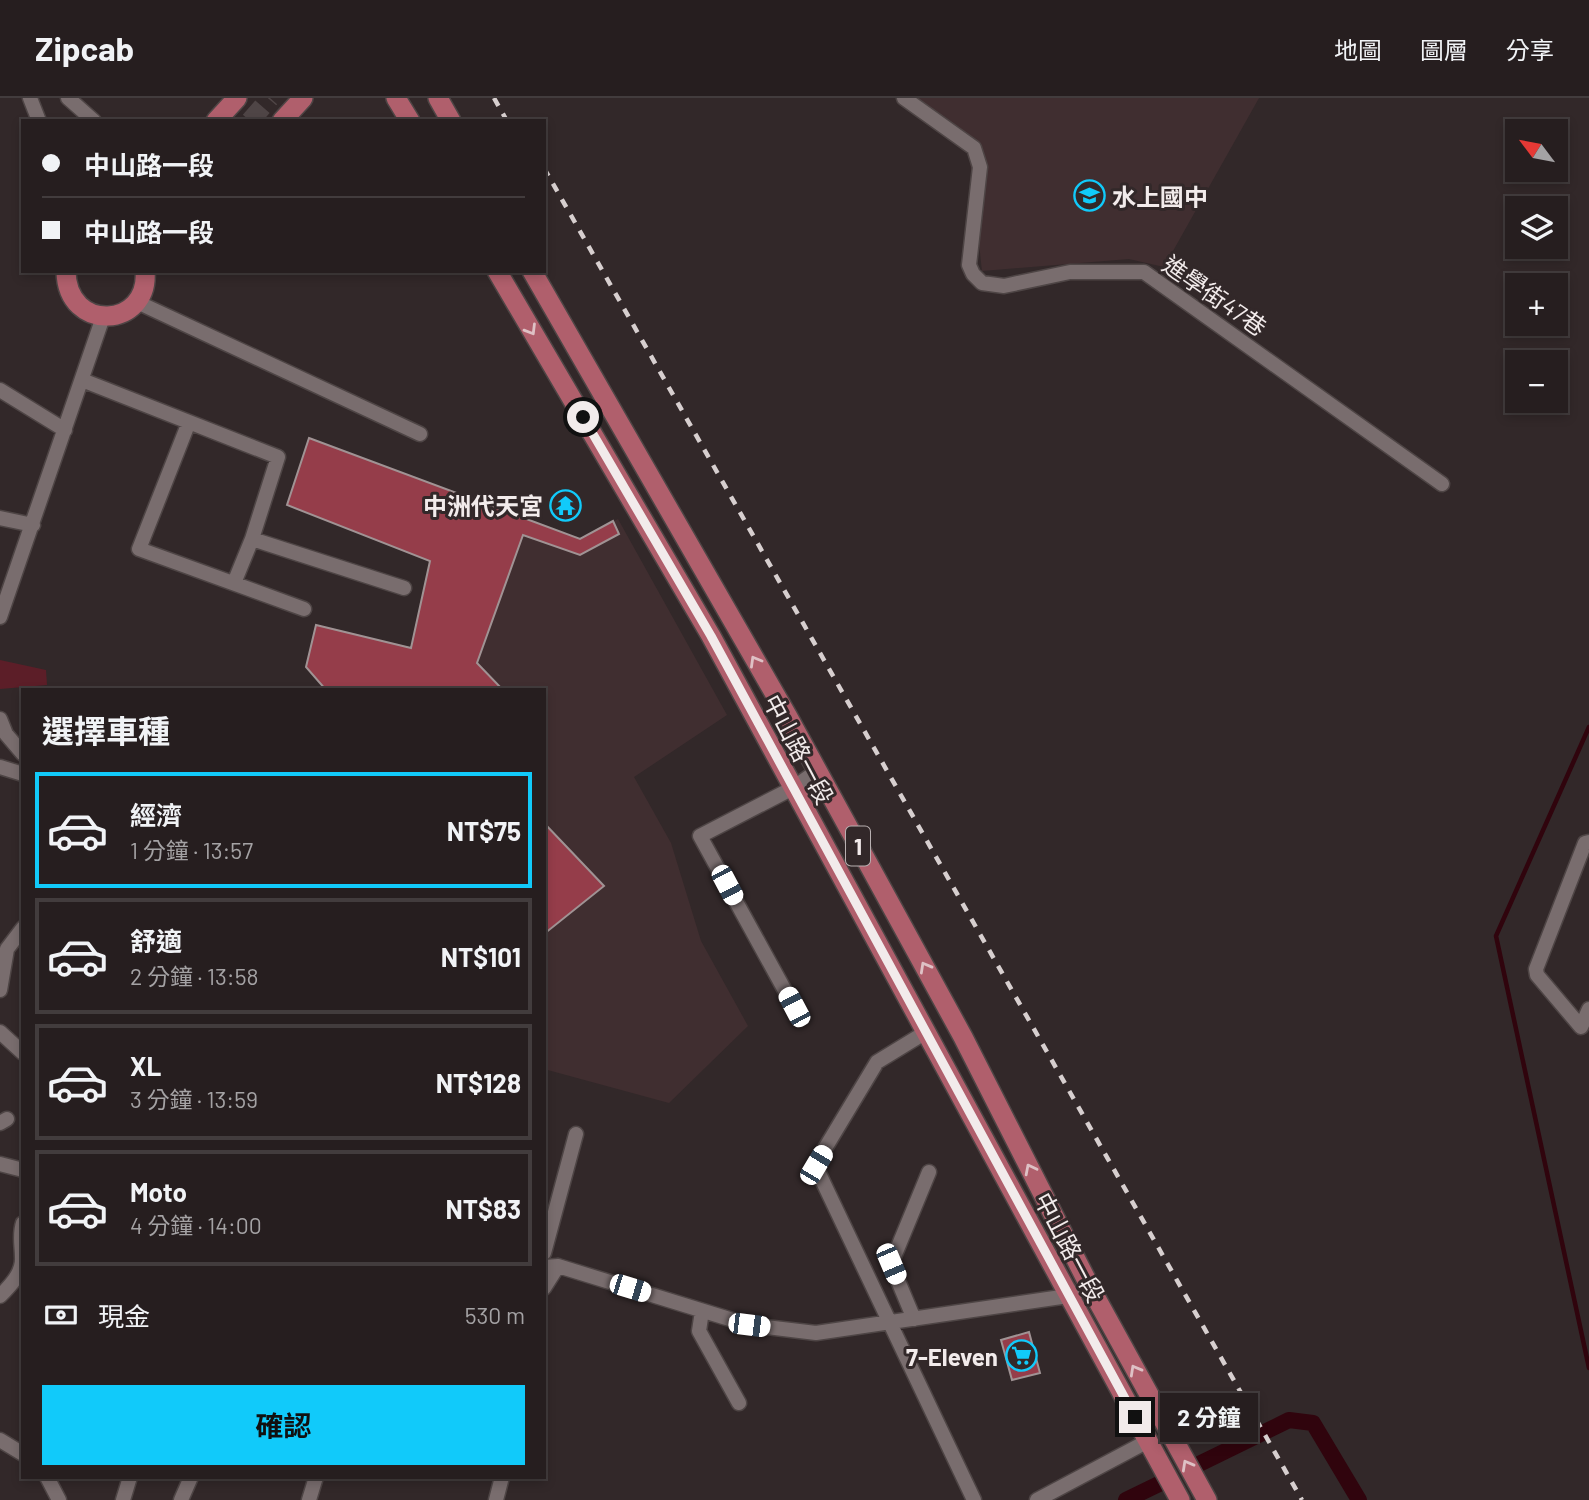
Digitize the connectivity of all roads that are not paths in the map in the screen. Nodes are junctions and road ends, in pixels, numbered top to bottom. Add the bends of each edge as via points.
1 (30, 98) edge
2 (68, 98) edge
3 (303, 98) edge
4 (397, 98) edge
5 (439, 98) edge
6 (904, 98) edge
7 (235, 99) edge
8 (38, 119) edge
9 (92, 119) edge
10 (218, 119) edge
11 (284, 119) edge
12 (409, 119) edge
13 (450, 119) edge
14 (66, 273) edge
15 (145, 273) edge
16 (502, 273) edge
17 (533, 273) edge
18 (137, 302) junction
19 (103, 317) junction
20 (82, 380) junction
21 (0, 390) edge
22 (189, 422) junction
23 (65, 430) junction
24 (420, 434) dead end
25 (1441, 484) dead end
26 (0, 518) edge
27 (33, 525) junction
28 (252, 539) junction
29 (233, 583) junction
30 (404, 588) dead end
31 (304, 608) dead end
32 (0, 617) edge
33 (0, 719) edge
34 (21, 752) edge
35 (0, 767) edge
36 (817, 771) junction
37 (21, 773) edge
38 (793, 788) junction
39 (1589, 842) edge
40 (21, 930) edge
41 (4, 946) edge
42 (0, 990) edge
43 (794, 1007) dead end
44 (1589, 1009) edge
45 (0, 1032) edge
46 (926, 1032) junction
47 (21, 1051) edge
48 (576, 1134) dead end
49 (0, 1164) edge
50 (21, 1169) edge
51 (929, 1172) dead end
52 (546, 1246) edge
53 (551, 1266) edge
54 (18, 1285) edge
55 (1090, 1287) junction
56 (0, 1296) edge
57 (1068, 1296) junction
58 (702, 1311) junction
59 (914, 1319) junction
60 (888, 1323) junction
61 (739, 1404) dead end
62 (0, 1440) edge
63 (1148, 1441) junction
64 (21, 1453) edge
65 (48, 1479) edge
66 (129, 1479) edge
67 (190, 1479) edge
68 (315, 1479) edge
69 (501, 1479) edge
70 (58, 1500) edge
71 (122, 1500) edge
72 (181, 1500) edge
73 (309, 1500) edge
74 (496, 1500) edge
75 (974, 1500) edge
76 (1037, 1500) edge
77 (1180, 1500) edge
78 (1206, 1500) edge

1 - 8 street
2 - 9 street
3 - 11 main road
4 - 12 main road
5 - 13 main road
6 - 25 street, 進學街47巷 via 974,148 978,156 970,265 982,283 1004,286 1070,271 1144,272
7 - 10 main road
14 - 19 main road via 66,285 79,307
15 - 18 main road
16 -> 38 main road, 中山路一段 / 1
36 -> 17 main road, 中山路一段 / 1
18 - 19 main road
18 - 24 street
19 - 20 street
20 - 22 street
20 - 23 street
21 - 23 street
22 - 28 street via 278,457
22 - 29 street via 139,549
23 - 27 street
26 - 27 street
27 - 32 street
28 - 29 street
28 - 30 street
29 - 31 street
33 - 34 street
35 - 37 street
36 - 38 street
55 -> 36 main road, 中山路一段 / 1 via 963,1037
38 - 43 street via 700,836
38 - 46 main road, 中山路一段 / 1
39 - 44 street via 1536,969 1581,1027
40 - 41 street
41 - 42 street
45 - 47 street
46 - 57 main road, 中山路一段 / 1
46 - 60 street via 877,1062 816,1165
48 - 52 street
49 - 50 street
51 - 59 street via 891,1264
53 - 58 street
54 - 56 street
55 - 57 street
78 -> 55 main road, 中山路一段 / 1
57 - 59 street
57 - 63 main road, 中山路一段 / 1
58 - 60 street via 749,1325 816,1333
58 - 61 street via 699,1331
59 - 60 street
60 - 75 street
62 - 64 street
63 - 76 street
63 - 77 main road, 1
65 - 70 street
66 - 71 street
67 - 72 street
68 - 73 street
69 - 74 street

